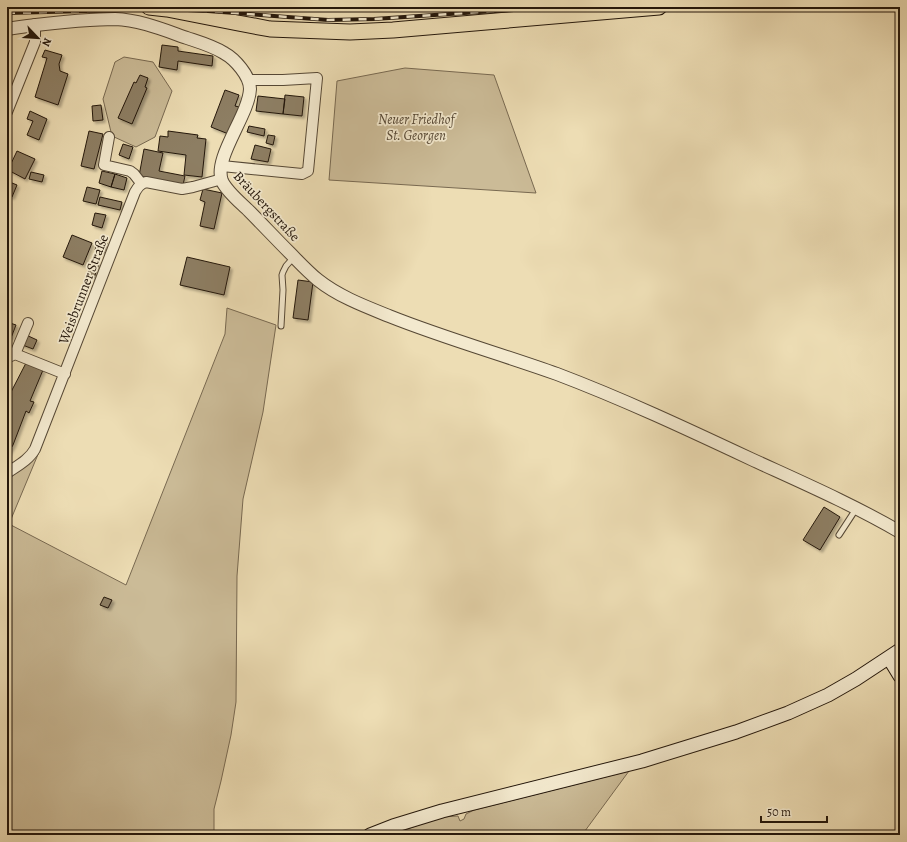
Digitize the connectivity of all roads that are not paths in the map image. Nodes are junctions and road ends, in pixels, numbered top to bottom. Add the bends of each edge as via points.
1 (149, 7) edge
2 (659, 7) edge
3 (35, 24) junction
4 (7, 29) edge
5 (249, 80) junction
6 (11, 89) edge
7 (7, 112) edge
8 (109, 137) dead end
9 (222, 166) junction
10 (222, 179) junction
11 (141, 183) junction
12 (294, 257) junction
13 (28, 323) dead end
14 (281, 326) dead end
15 (11, 354) edge
16 (65, 374) junction
17 (7, 473) edge
18 (856, 508) junction
19 (900, 532) edge
20 (839, 535) dead end
21 (900, 650) edge
22 (889, 658) junction
23 (900, 676) edge
24 (370, 835) edge

1 - 2 main road via 270,29 350,32
3 - 4 street
3 - 5 street via 101,19 131,20 223,52
3 - 6 street via 35,42
5 - 9 street, Bräubergstraße via 250,91 245,109
5 - 9 street via 317,78 308,171 302,174
6 - 7 street
8 - 11 street via 104,165 130,171
9 - 10 street, Bräubergstraße
10 - 11 street via 182,189
10 - 12 street, Bräubergstraße via 228,189
11 - 16 street, Weisbrunner Straße via 135,192
12 - 14 lane via 282,276 284,290
12 - 18 street, Bräubergstraße via 327,286 363,305 603,392
13 - 15 street
15 - 16 street
16 - 17 street, Weisbrunner Straße via 35,449
18 - 19 street, Bräubergstraße
18 - 20 lane
21 - 22 main road
22 - 23 main road
22 - 24 main road via 828,695 736,732 642,761 442,811

